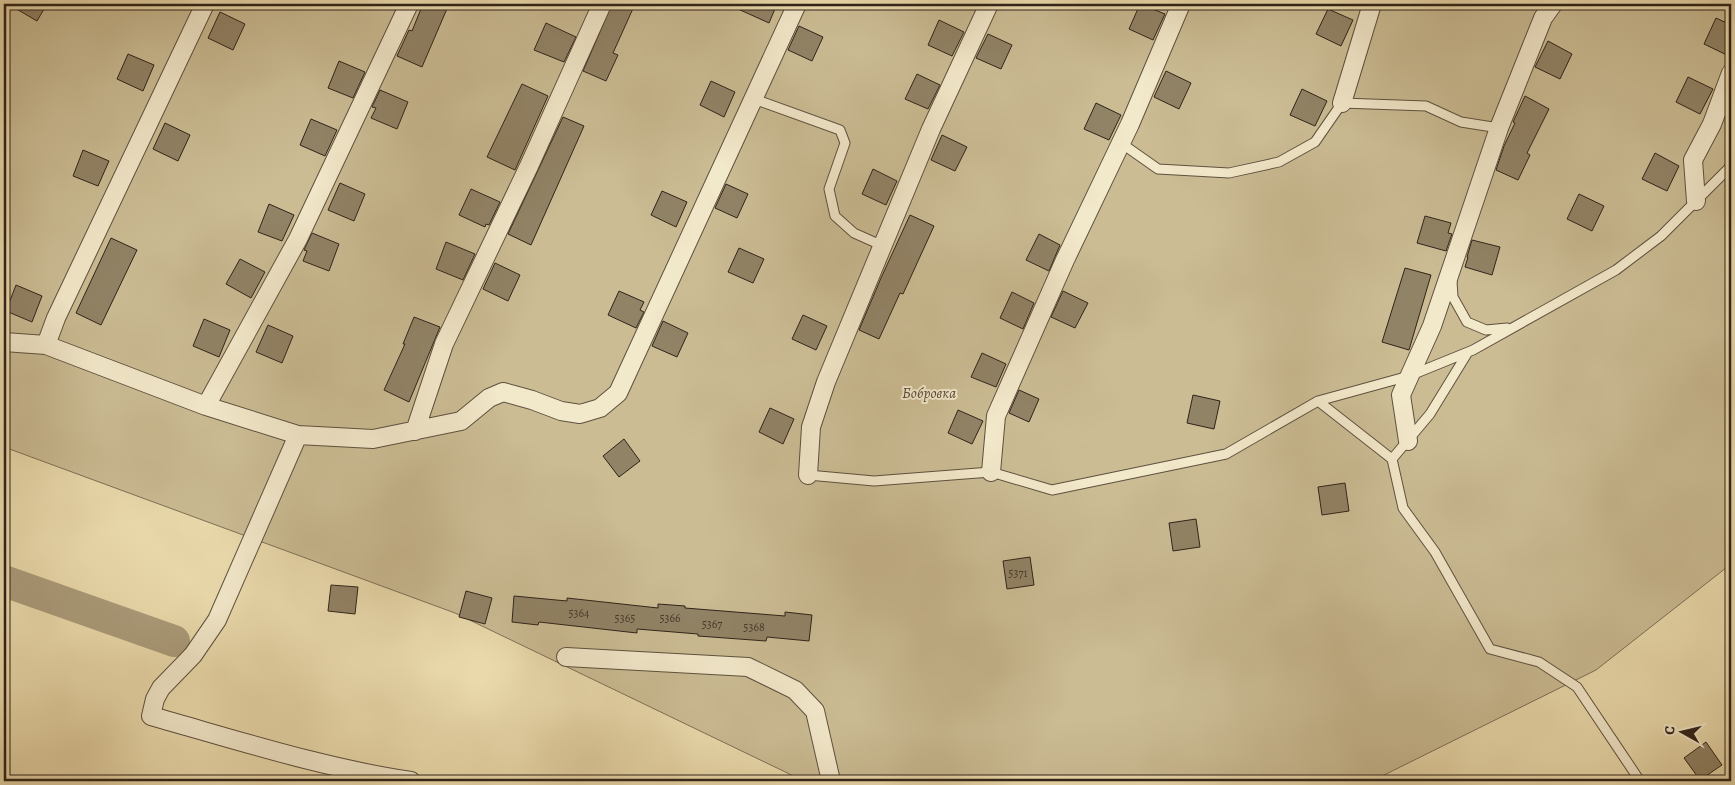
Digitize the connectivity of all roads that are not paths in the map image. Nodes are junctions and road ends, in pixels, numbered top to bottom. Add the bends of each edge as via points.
1 (205, 4) edge
2 (409, 4) edge
3 (602, 4) edge
4 (797, 4) edge
5 (988, 4) edge
6 (1181, 4) edge
7 (1372, 4) edge
8 (1552, 4) edge
9 (1731, 73) edge
10 (754, 99) junction
11 (1342, 103) junction
12 (1499, 128) junction
13 (1121, 143) junction
14 (1731, 166) edge
15 (1696, 201) junction
16 (883, 246) junction
17 (1451, 268) junction
18 (1512, 328) junction
19 (4, 342) edge
20 (46, 345) junction
21 (1468, 352) junction
22 (1410, 376) junction
23 (1318, 401) junction
24 (206, 406) junction
25 (415, 431) junction
26 (298, 436) junction
27 (1408, 440) junction
28 (1392, 460) junction
29 (991, 472) junction
30 (808, 475) joint
31 (566, 657) dead end
32 (411, 781) edge
33 (831, 781) edge
34 (1640, 781) edge

1 - 20 street
2 - 24 street via 298,239
3 - 25 street via 444,344
4 - 10 street
5 - 16 street
6 - 13 street
7 - 11 street
8 - 12 street via 1542,18
9 - 15 street via 1712,124 1693,160
10 - 16 lane via 840,130 845,143 830,189 835,216 854,233
10 - 25 street via 618,393 600,408 580,414 503,392 489,398 462,422
11 - 12 lane via 1426,106 1461,122
11 - 13 lane via 1315,142 1279,162 1229,173 1158,169
12 - 17 street
13 - 29 street via 996,416
14 - 15 lane
15 - 18 lane via 1661,236 1616,270
16 - 30 street via 826,382 811,427
17 - 18 lane via 1453,297 1466,322 1486,330
17 - 22 street via 1432,326
18 - 21 lane
19 - 20 street
20 - 24 street
21 - 22 lane
21 - 27 lane via 1430,414
22 - 23 lane
22 - 27 street via 1401,395
23 - 28 lane
23 - 29 lane via 1226,454 1052,490
24 - 26 street
25 - 26 street via 373,439
26 - 32 street via 217,620 193,655 162,688 151,716 332,766
27 - 28 lane
28 - 34 lane via 1403,508 1435,552 1490,649 1539,662 1577,687
29 - 30 lane via 874,481
31 - 33 street via 748,668 795,690 815,711

